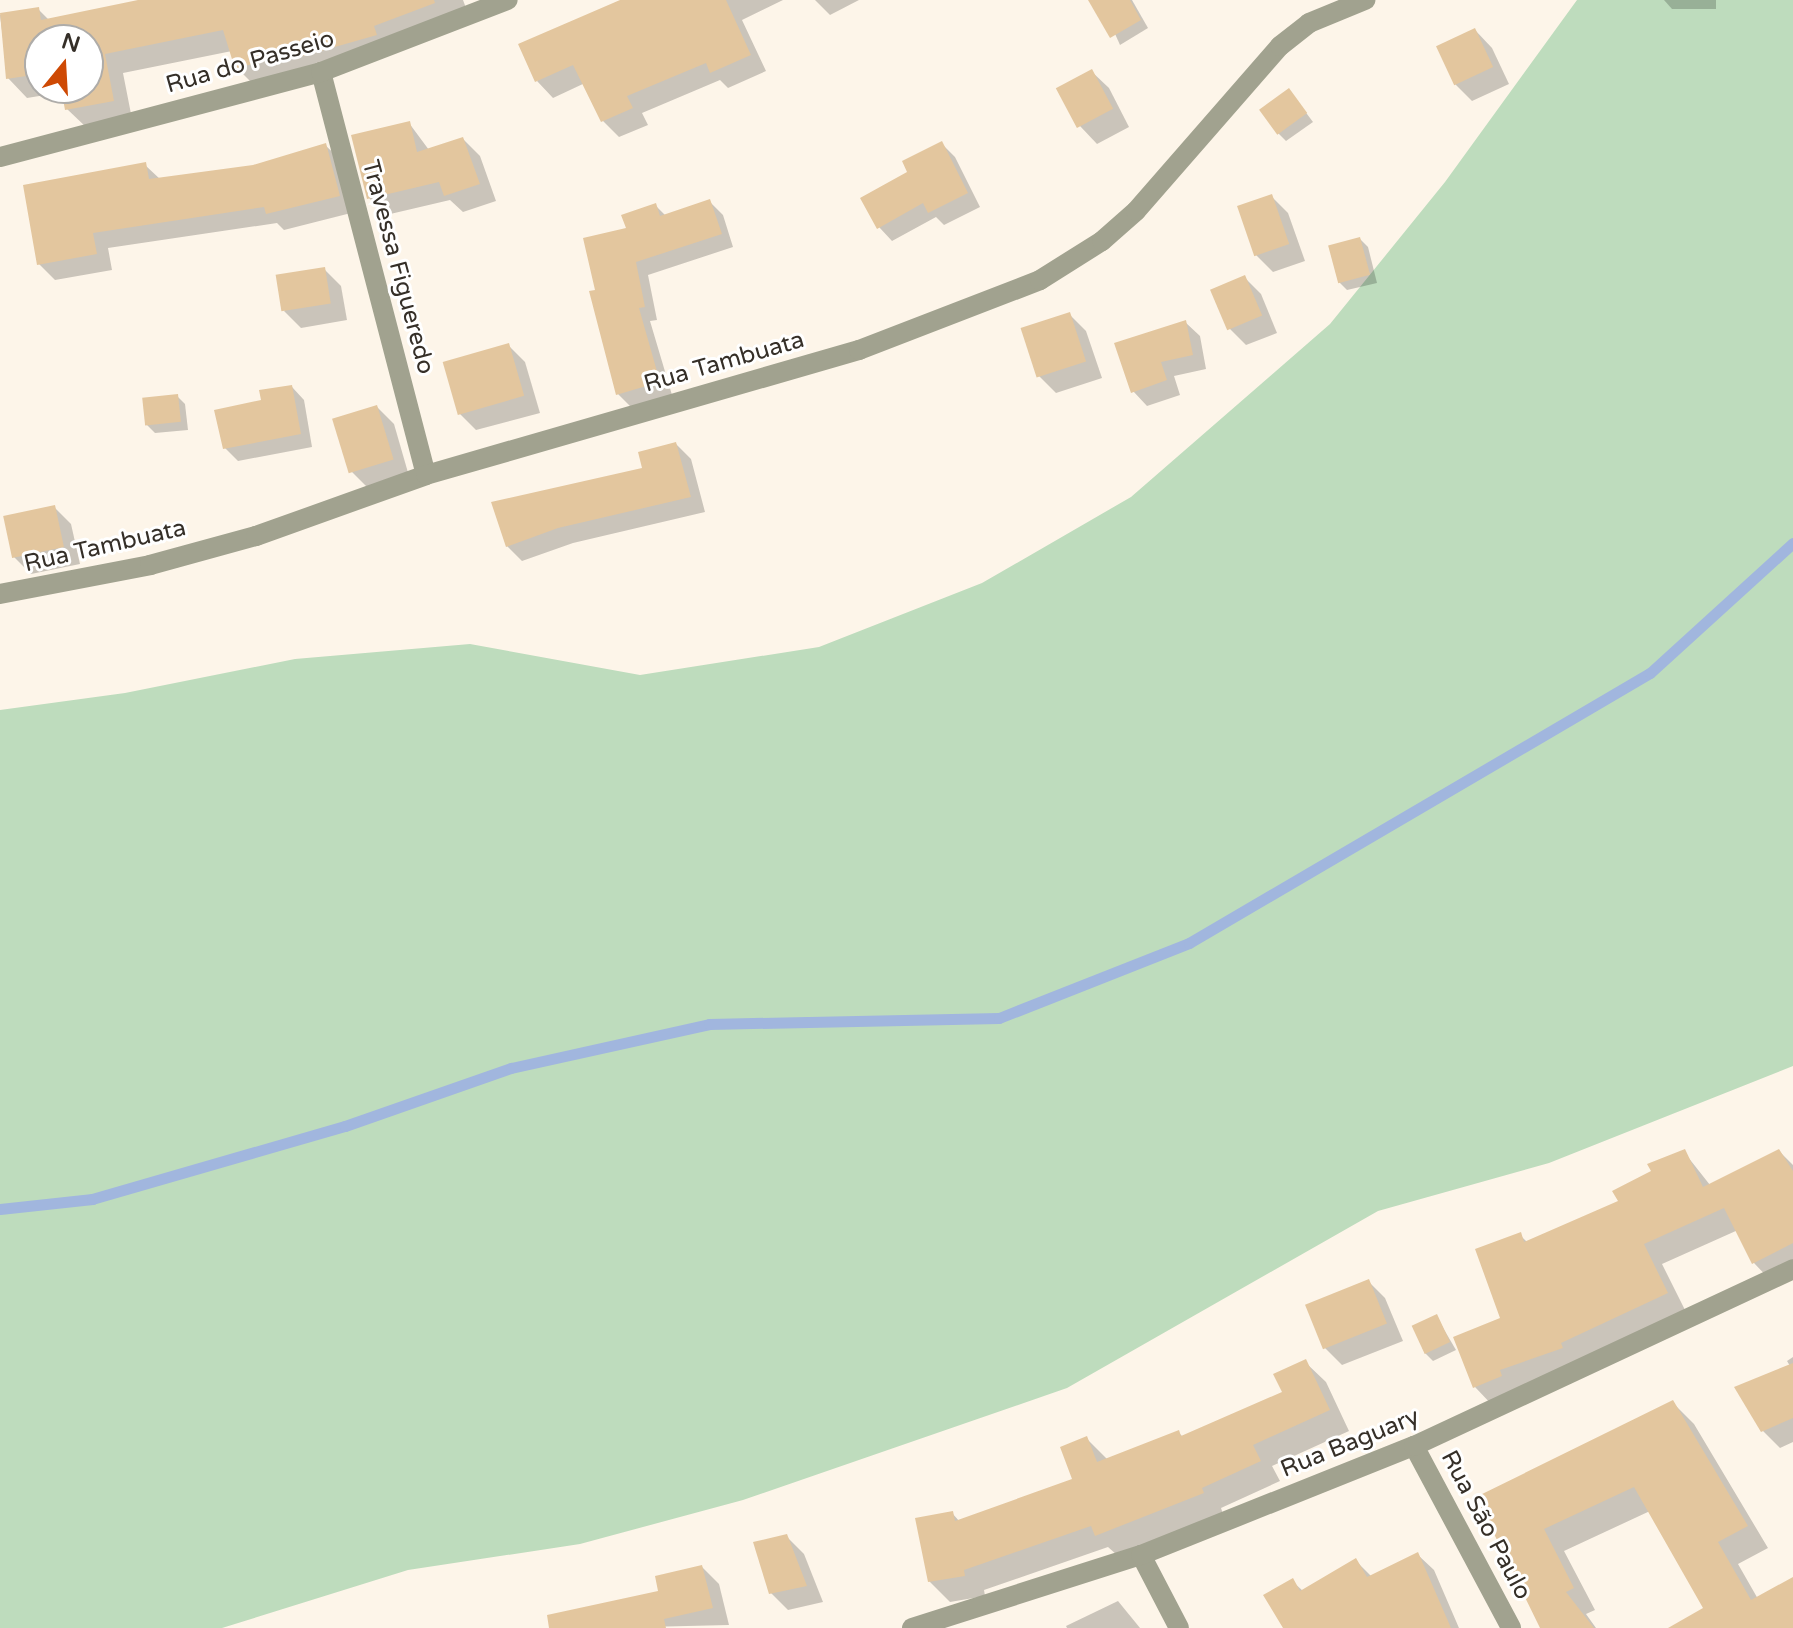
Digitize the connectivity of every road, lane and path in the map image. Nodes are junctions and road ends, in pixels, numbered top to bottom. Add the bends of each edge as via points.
1 (508, 0) edge
2 (1365, 0) edge
3 (321, 72) junction
4 (0, 157) edge
5 (426, 475) junction
6 (0, 594) edge
7 (1793, 1269) edge
8 (1414, 1446) junction
9 (1141, 1555) junction
10 (912, 1628) edge
11 (1179, 1628) edge
12 (1511, 1628) edge

1 - 3 street, Rua do Passeio
2 - 5 street, Rua Tambuata via 1309,23 1280,46 1136,211 1102,241 1040,280 859,350
3 - 4 street, Rua do Passeio
3 - 5 street, Travessa Figueredo
5 - 6 street, Rua Tambuata via 256,536 150,565
7 - 8 street, Rua Baguary
8 - 9 street, Rua Baguary
8 - 12 street, Rua São Paulo
9 - 10 street, Rua Baguary
9 - 11 street

